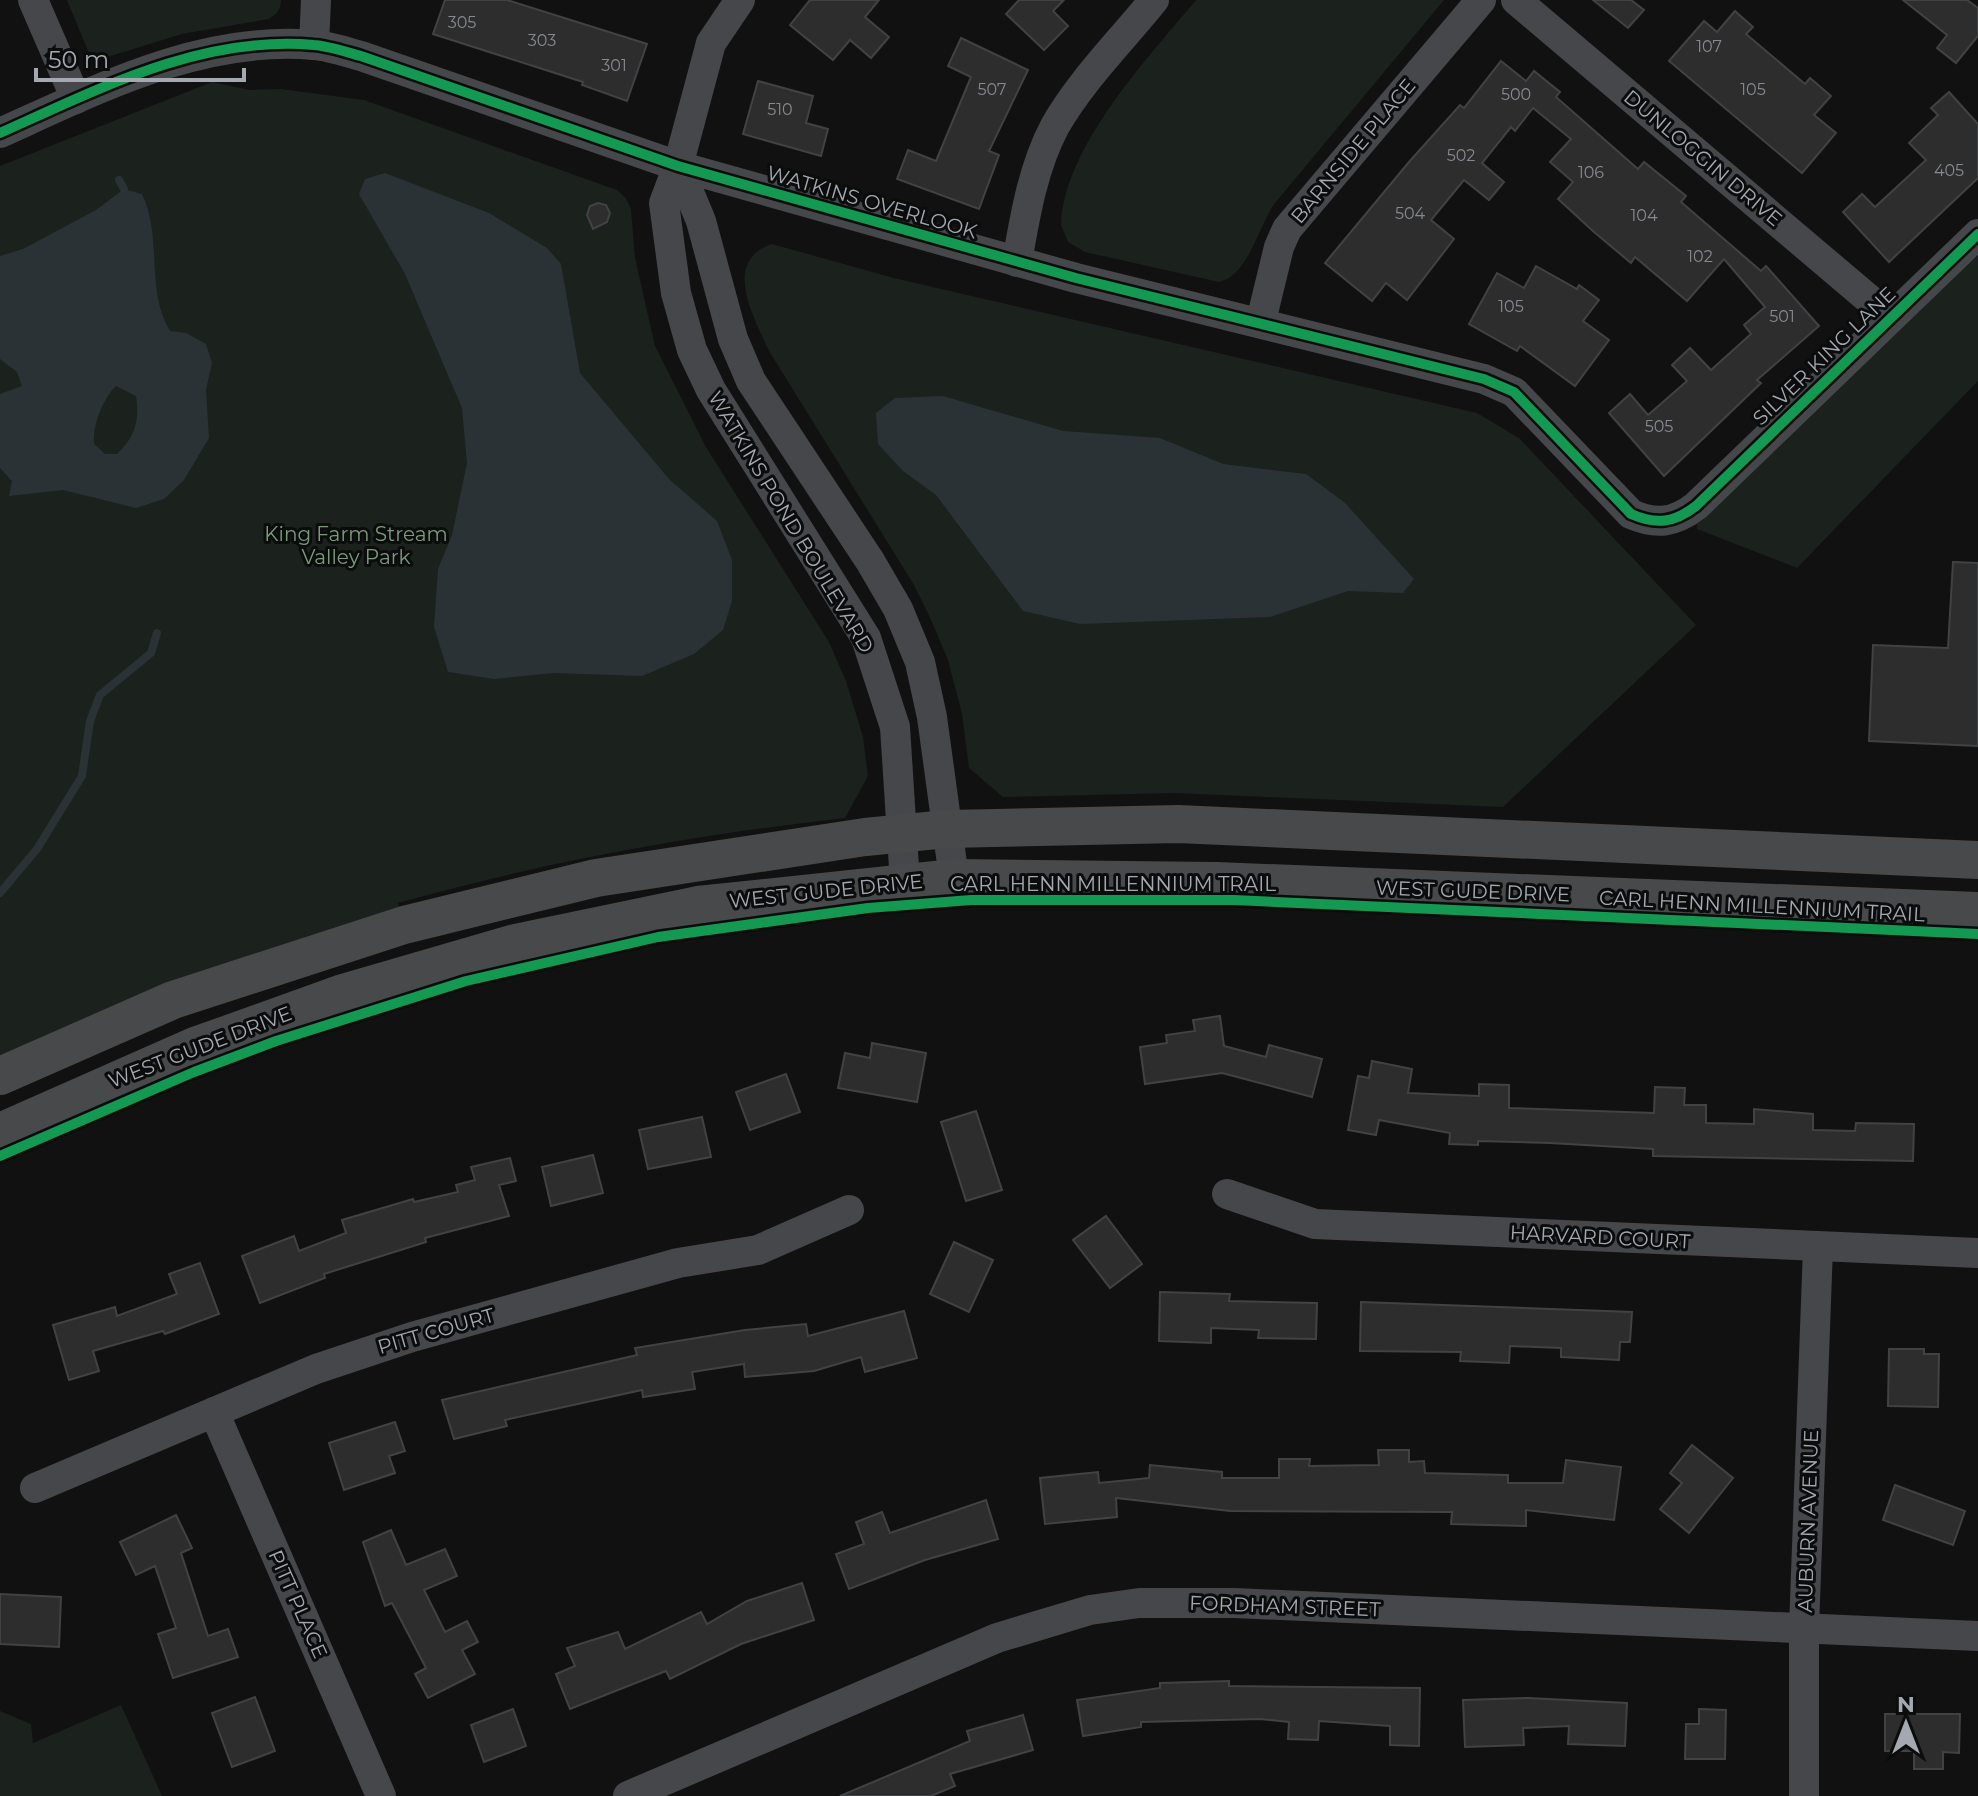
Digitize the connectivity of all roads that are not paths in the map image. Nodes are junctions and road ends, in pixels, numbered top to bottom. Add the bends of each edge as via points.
1 (33, 0) edge
2 (316, 0) edge
3 (740, 0) edge
4 (1154, 0) edge
5 (1481, 0) edge
6 (1516, 0) edge
7 (314, 45) junction
8 (76, 99) junction
9 (0, 133) edge
10 (678, 166) junction
11 (1978, 234) edge
12 (1017, 262) junction
13 (1890, 317) junction
14 (1261, 321) junction
15 (1696, 506) joint
16 (947, 829) junction
17 (902, 834) junction
18 (1978, 860) edge
19 (954, 878) junction
20 (905, 883) junction
21 (1978, 911) edge
22 (0, 1076) edge
23 (0, 1132) edge
24 (1227, 1194) dead end
25 (849, 1210) dead end
26 (1818, 1247) junction
27 (1978, 1253) edge
28 (214, 1412) junction
29 (35, 1488) dead end
30 (1804, 1628) junction
31 (1978, 1636) edge
32 (381, 1796) edge
33 (628, 1796) edge
34 (1804, 1796) edge

1 - 8 street
2 - 7 street
3 - 10 street, WATKINS POND BOULEVARD via 711,43
4 - 12 street via 1055,126 1032,190
5 - 14 street, BARNSIDE PLACE via 1287,229
6 - 13 street, DUNLOGGIN DRIVE
7 - 8 street, WATKINS OVERLOOK via 212,52
7 - 10 street, WATKINS OVERLOOK via 361,56
8 - 9 street, WATKINS OVERLOOK
10 - 12 street, WATKINS OVERLOOK
10 - 16 street, WATKINS POND BOULEVARD via 701,221 733,339 751,381 870,561 920,662
10 - 17 street, WATKINS POND BOULEVARD via 664,203 676,293 692,350 742,442 866,638 895,727
11 - 13 street, SILVER KING LANE
12 - 14 street, WATKINS OVERLOOK
13 - 15 street, SILVER KING LANE
14 - 15 street, WATKINS OVERLOOK via 1484,379 1514,392 1631,514 1667,522
16 - 17 main road
16 - 18 main road via 1178,824
16 - 19 street, WATKINS POND BOULEVARD
17 - 20 street, WATKINS POND BOULEVARD
17 - 22 main road via 596,878 404,925 173,1000
19 - 20 main road, WEST GUDE DRIVE
19 - 21 main road, WEST GUDE DRIVE via 1216,881
20 - 23 main road, WEST GUDE DRIVE via 698,905 515,943 343,993 195,1046
24 - 26 street, HARVARD COURT via 1315,1224
25 - 28 street, PITT COURT via 758,1250 678,1263 412,1337 316,1369
26 - 27 street, HARVARD COURT
26 - 30 street, AUBURN AVENUE
28 - 29 street, PITT COURT
28 - 32 street, PITT PLACE
30 - 31 street, FORDHAM STREET
30 - 33 street, FORDHAM STREET via 1139,1603 1090,1610 997,1638
30 - 34 street, AUBURN AVENUE

